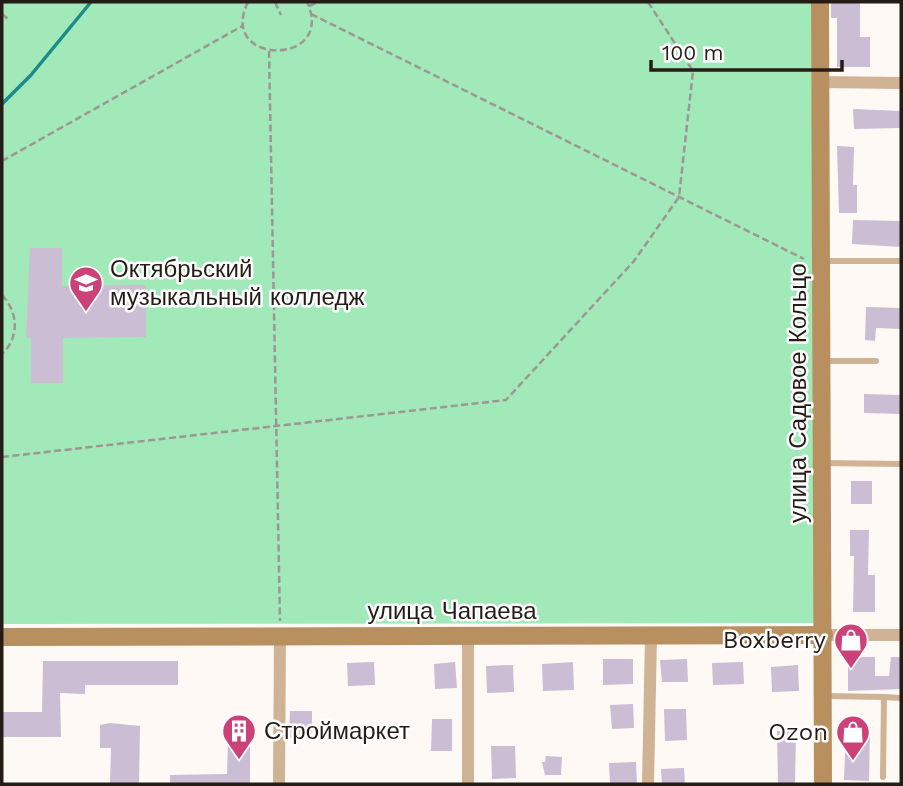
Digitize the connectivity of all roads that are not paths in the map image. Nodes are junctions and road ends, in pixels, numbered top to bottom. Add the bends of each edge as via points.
1 (820, 2) edge
2 (820, 82) junction
3 (901, 83) edge
4 (813, 260) junction
5 (901, 261) edge
6 (822, 361) junction
7 (876, 361) dead end
8 (822, 463) junction
9 (901, 464) edge
10 (280, 635) junction
11 (824, 635) junction
12 (901, 635) edge
13 (468, 636) junction
14 (651, 636) junction
15 (2, 637) edge
16 (823, 696) junction
17 (884, 697) junction
18 (901, 698) edge
19 (883, 777) dead end
20 (279, 784) edge
21 (468, 784) edge
22 (648, 784) edge
23 (823, 784) edge

1 - 2 street, улица Садовое Кольцо
2 - 3 street
2 - 4 street, улица Садовое Кольцо
4 - 5 lane
4 - 6 street, улица Садовое Кольцо
6 - 7 lane
6 - 8 street, улица Садовое Кольцо
8 - 9 lane
8 - 11 street, улица Садовое Кольцо
10 - 13 street, улица Чапаева
10 - 15 street, улица Чапаева
10 - 20 street
11 - 12 street, улица Чапаева
11 - 14 street, улица Чапаева
11 - 16 street, улица Садовое Кольцо
13 - 14 street, улица Чапаева
13 - 21 street
14 - 22 street
16 - 17 lane
16 - 23 street, улица Садовое Кольцо
17 - 18 lane
17 - 19 lane

